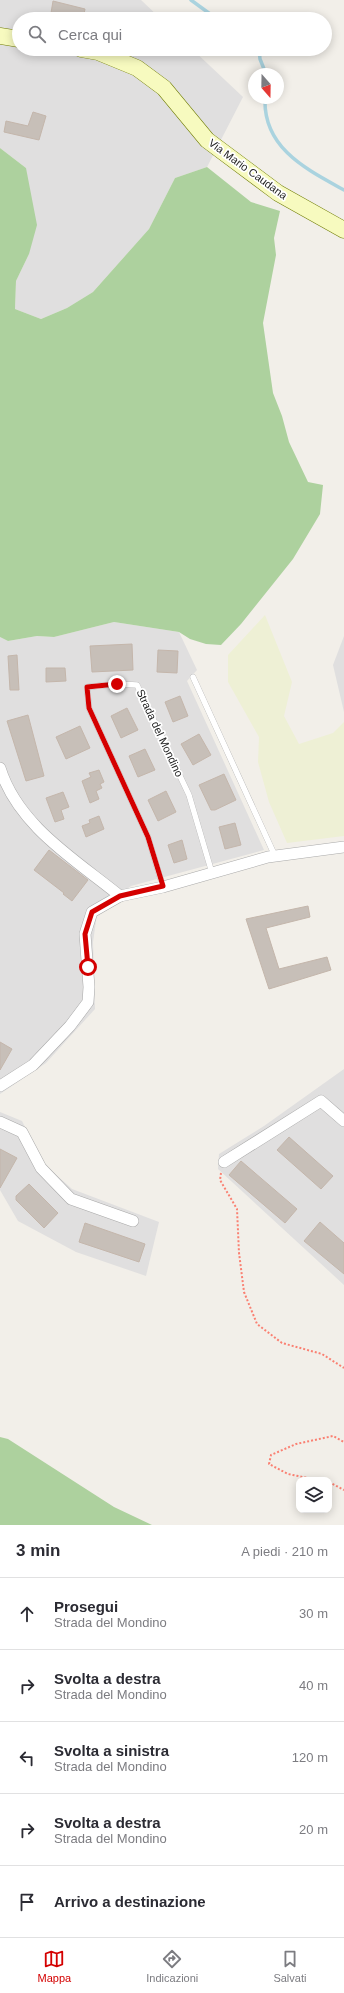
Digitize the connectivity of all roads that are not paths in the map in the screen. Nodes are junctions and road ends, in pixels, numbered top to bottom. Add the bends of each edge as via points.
1 (0, 36) edge
2 (12, 38) edge
3 (108, 56) edge
4 (344, 230) edge
5 (194, 677) dead end
6 (0, 768) edge
7 (344, 847) edge
8 (275, 856) junction
9 (212, 873) junction
10 (163, 886) junction
11 (120, 896) junction
12 (0, 1086) edge
13 (344, 1121) edge
14 (0, 1122) edge
15 (224, 1162) road end
16 (133, 1221) dead end

1 - 2 main road
3 - 4 main road, Via Mario Caudana via 137,68 164,88 207,140 278,193
5 - 8 lane
6 - 11 street via 15,802 34,823 54,844
7 - 8 street
8 - 9 street
9 - 10 street
9 - 10 lane, Strada del Mondino via 189,795 138,685 87,687 89,708 148,837
10 - 11 street
11 - 12 street via 92,912 85,934 88,1002 70,1026 33,1065
13 - 15 street via 321,1101
14 - 16 street via 22,1132 41,1168 71,1199

